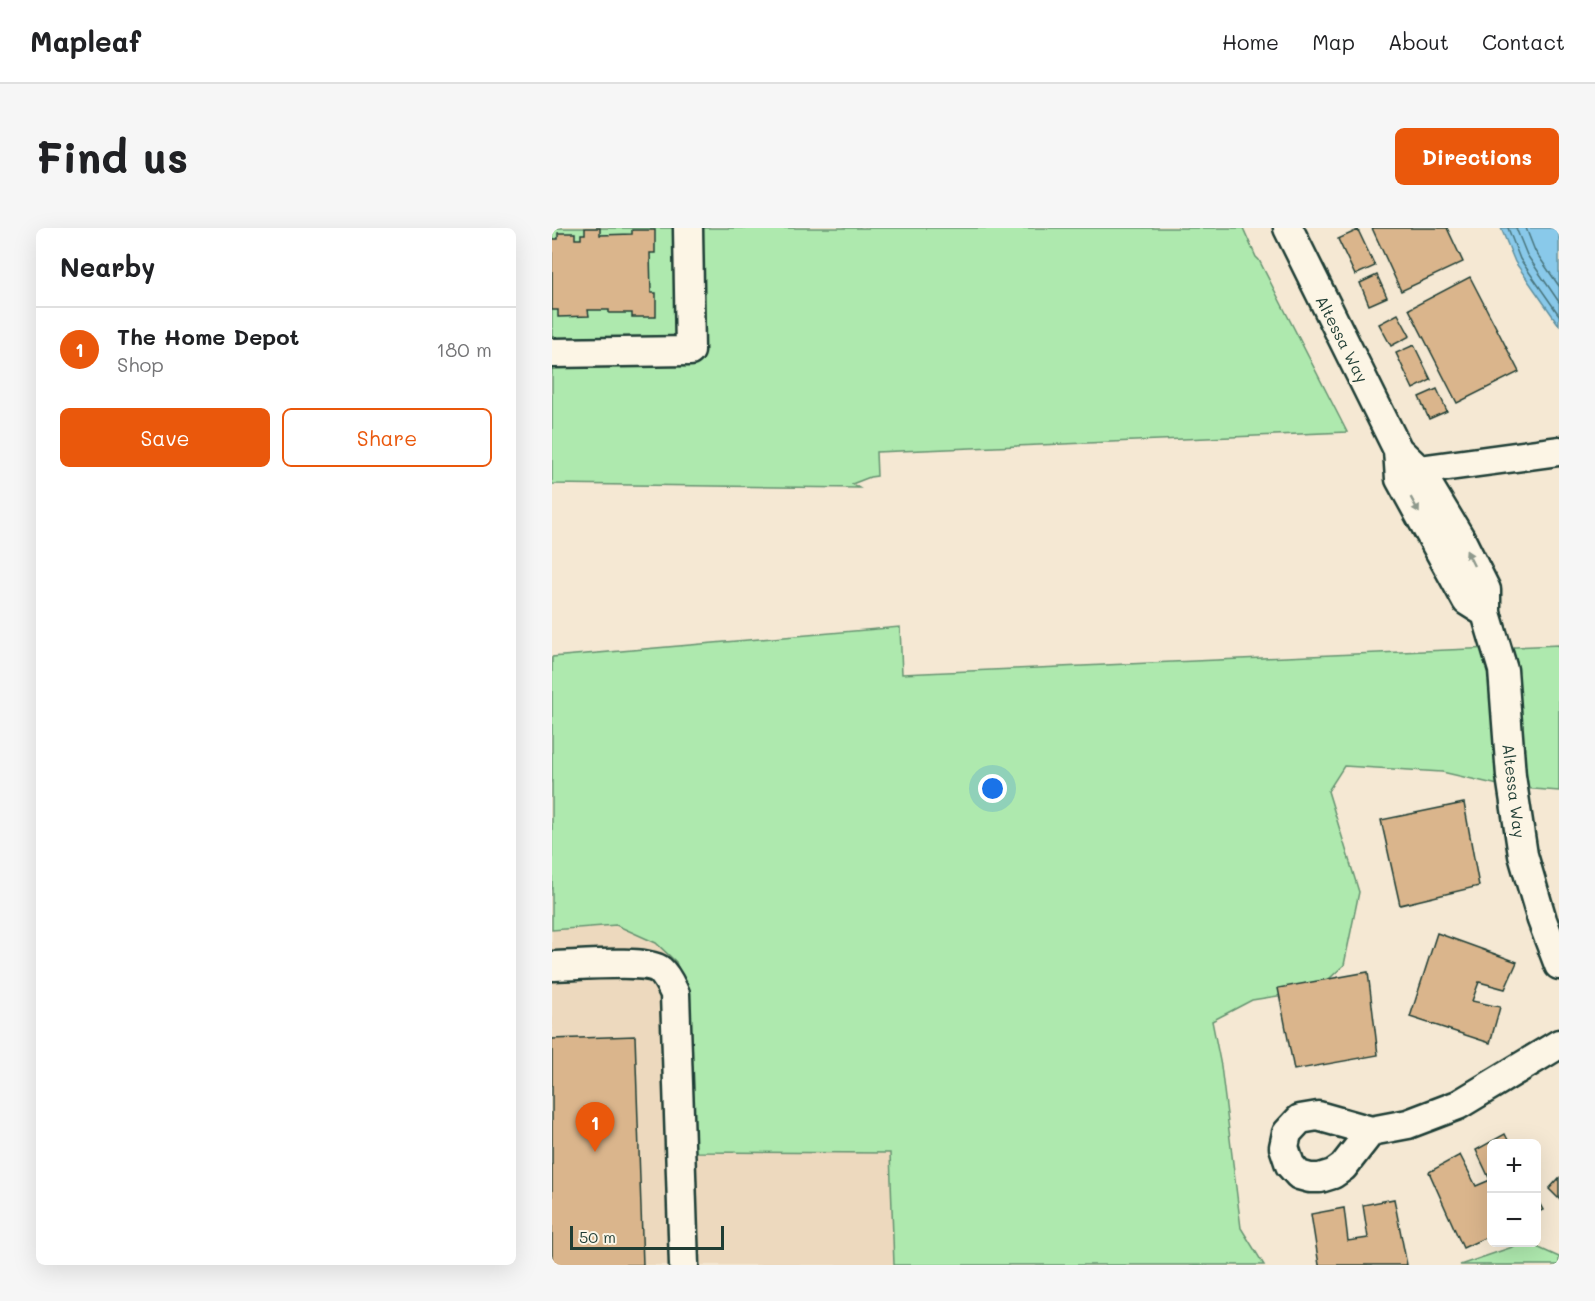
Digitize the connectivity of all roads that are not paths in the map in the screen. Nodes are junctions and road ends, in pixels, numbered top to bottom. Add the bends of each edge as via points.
1 (688, 228) edge
2 (1288, 228) edge
3 (552, 354) edge
4 (1398, 450) junction
5 (1559, 451) edge
6 (1419, 470) junction
7 (1486, 613) junction
8 (1559, 965) edge
9 (552, 966) edge
10 (1559, 1044) edge
11 (1371, 1131) dead end
12 (684, 1265) edge

1 - 3 street via 690,351
2 - 4 street, Altessa Way
4 - 6 street, Altessa Way
4 -> 7 street, Altessa Way via 1400,478 1467,601
5 - 6 street
7 -> 6 street, Altessa Way via 1486,590
7 - 8 street, Altessa Way via 1503,670 1510,776 1523,855
9 - 12 street via 641,964 659,968 675,994
10 - 11 street via 1458,1106 1408,1124

